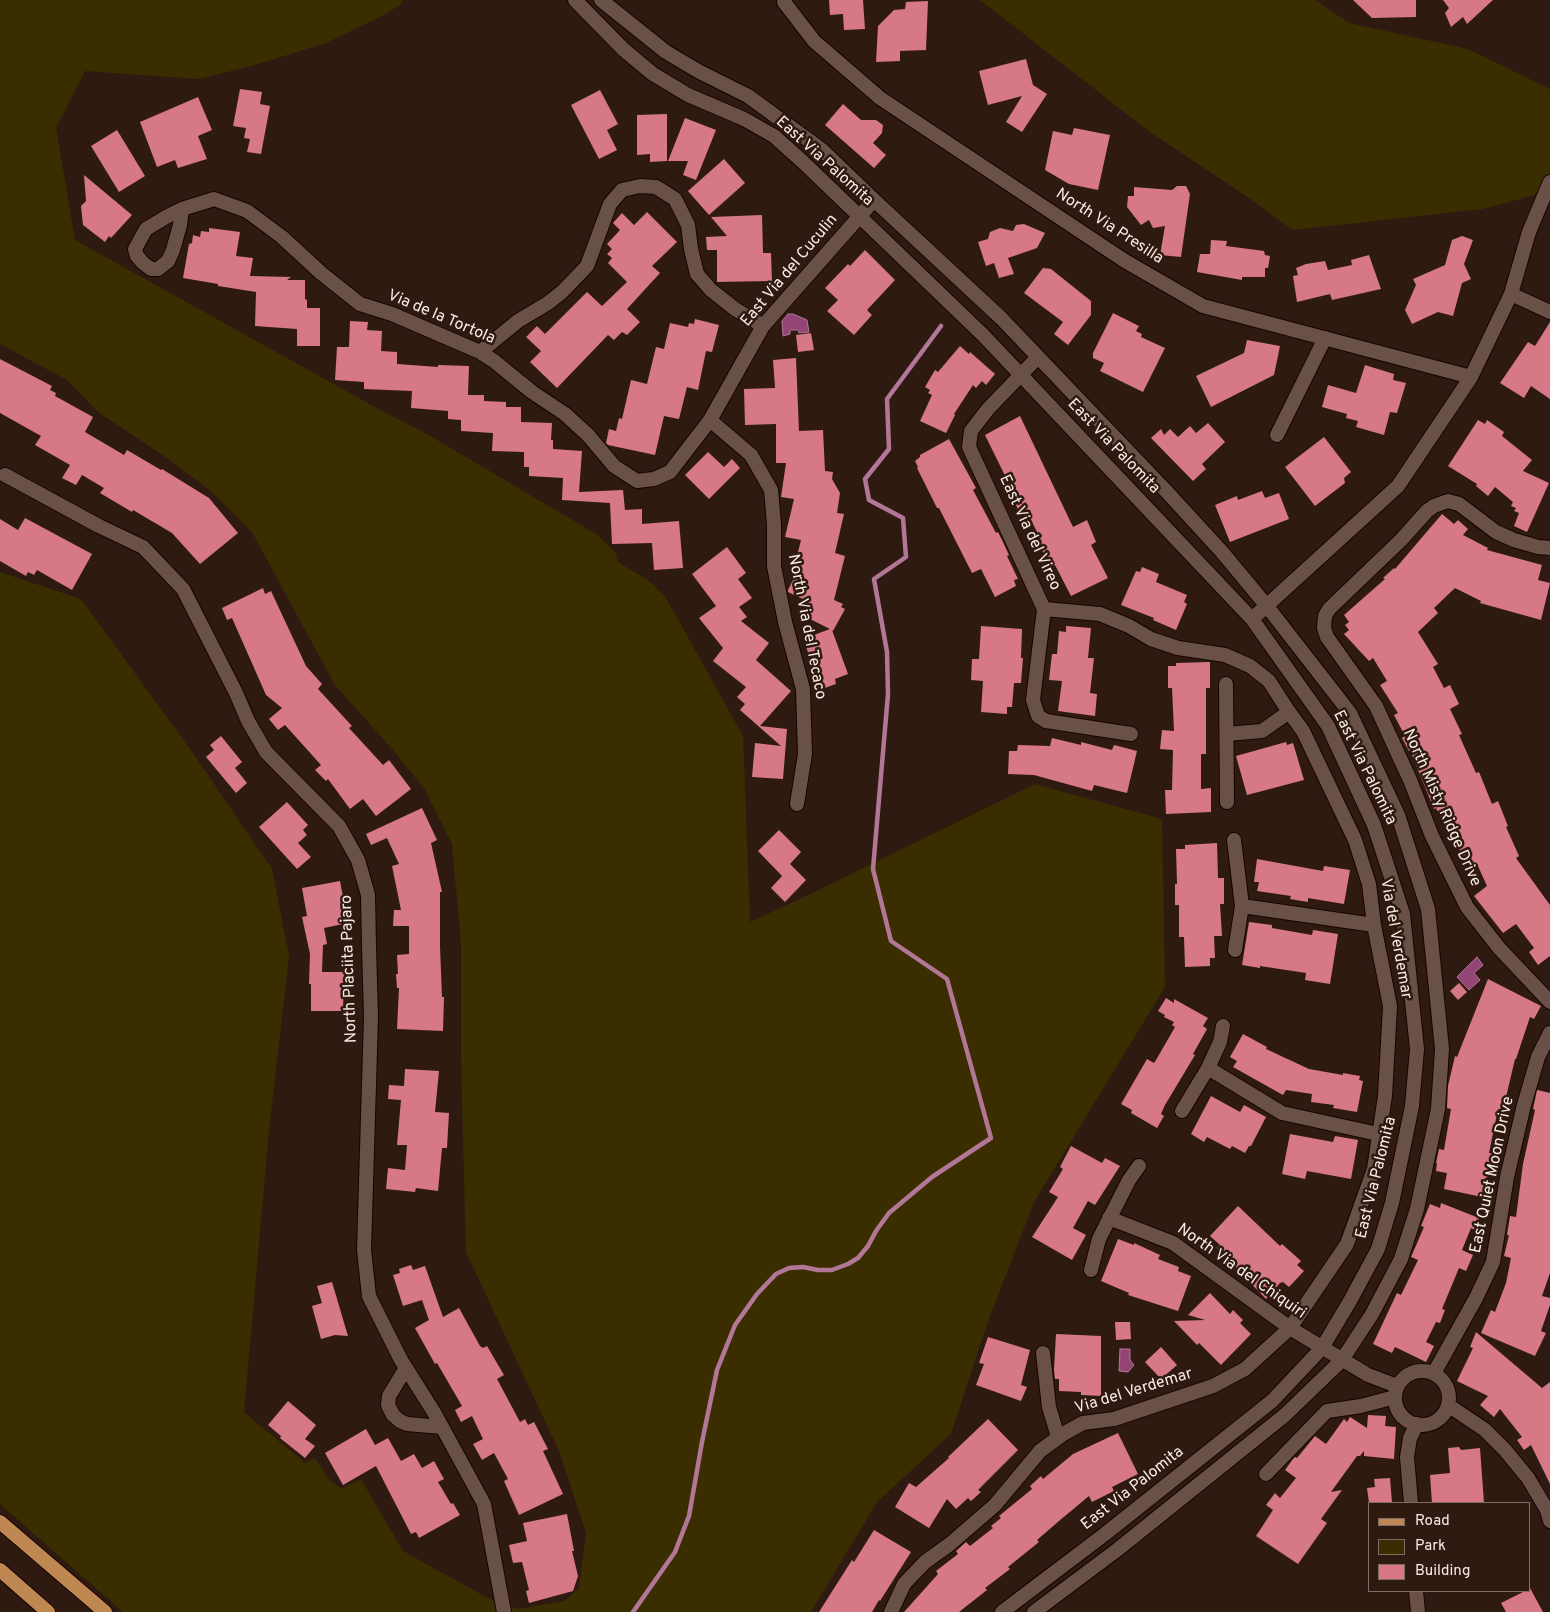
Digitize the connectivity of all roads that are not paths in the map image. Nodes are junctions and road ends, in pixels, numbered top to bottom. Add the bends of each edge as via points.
1 (575, 0) edge
2 (601, 0) edge
3 (784, 2) dead end
4 (1550, 182) edge
5 (874, 200) junction
6 (182, 209) dead end
7 (859, 216) junction
8 (1510, 294) junction
9 (1550, 312) edge
10 (763, 326) junction
11 (1325, 338) junction
12 (480, 352) junction
13 (1038, 357) junction
14 (1020, 375) junction
15 (1471, 377) junction
16 (710, 420) junction
17 (1277, 435) dead end
18 (5, 475) dead end
19 (1550, 548) edge
20 (1266, 605) junction
21 (1044, 609) junction
22 (1252, 620) junction
23 (1226, 684) dead end
24 (1289, 712) junction
25 (1131, 734) dead end
26 (1227, 734) junction
27 (1227, 802) dead end
28 (797, 804) dead end
29 (1234, 840) dead end
30 (1242, 906) junction
31 (1374, 926) junction
32 (1235, 950) dead end
33 (1550, 1002) edge
34 (1223, 1026) dead end
35 (1550, 1033) edge
36 (1208, 1068) junction
37 (1182, 1111) dead end
38 (1378, 1134) junction
39 (1139, 1166) dead end
40 (1109, 1218) junction
41 (1091, 1270) dead end
42 (1290, 1328) junction
43 (1322, 1348) junction
44 (1043, 1353) dead end
45 (1342, 1360) junction
46 (406, 1368) junction
47 (1434, 1373) junction
48 (1396, 1392) junction
49 (1448, 1405) junction
50 (1417, 1424) junction
51 (442, 1427) junction
52 (1058, 1437) junction
53 (1266, 1474) dead end
54 (1411, 1502) edge
55 (1550, 1520) edge
56 (0, 1522) edge
57 (0, 1570) edge
58 (1416, 1592) edge
59 (48, 1612) edge
60 (105, 1612) edge
61 (504, 1612) edge
62 (891, 1612) edge
63 (1002, 1612) edge
64 (1034, 1612) edge
65 (1418, 1612) edge

1 - 7 street, East Via Palomita via 623,49 654,74 688,95 774,136
2 - 5 street, East Via Palomita via 666,52 748,96 787,122 822,150
3 - 11 street, North Via Presilla via 814,41 880,98 1125,261 1203,306
4 - 8 street via 1529,232
5 - 7 street, East Via del Cuculin
5 - 13 street, East Via Palomita via 1001,318
6 - 12 street, Via de la Tortola via 214,199 247,211 360,304 392,314
7 - 10 street, East Via del Cuculin
7 - 14 street, East Via Palomita
8 - 9 street
8 - 15 street
10 - 12 street via 735,309 697,274 688,225 675,199 656,187 640,186 622,190 610,204 587,266 562,292 518,321
10 - 16 street, East Via del Cuculin
11 - 15 street, North Via Presilla
11 - 17 street
12 - 16 street, Via de la Tortola via 565,414 614,466 637,481 670,472
13 - 14 street, East Via del Vireo
13 - 20 street, East Via Palomita via 1167,492
14 - 21 street, East Via del Vireo via 971,431 969,447
14 - 22 street, East Via Palomita
15 - 20 street via 1398,486
16 - 28 street, North Via del Tecaco via 751,455 771,490 774,566 803,689 805,754
18 - 46 street, North Placiita Pajaro via 143,546 182,589 266,752 339,826 358,860 368,896 371,1017 364,1250 368,1296
19 - 33 street, North Misty Ridge Drive via 1514,540 1496,532 1460,504 1441,497 1336,602 1325,616 1324,628 1376,706 1432,836 1467,907 1499,948
20 - 22 street
20 - 45 street, East Via Palomita via 1350,713 1398,815 1428,909 1442,1049 1438,1110 1417,1209 1401,1259 1372,1314
21 - 24 street, Via del Verdemar via 1100,614 1151,639 1178,648 1225,655 1250,666 1270,681
21 - 25 street, East Via del Vireo via 1033,700 1038,716 1046,721
22 - 43 street, East Via Palomita via 1328,726 1374,825 1403,914 1417,1049 1412,1106 1392,1203 1378,1249
23 - 26 street
24 - 26 street via 1262,731
24 - 31 street, Via del Verdemar via 1303,730 1355,840 1369,884
26 - 27 street
29 - 30 street
30 - 31 street
30 - 32 street
31 - 38 street, Via del Verdemar via 1390,1006 1385,1096
34 - 36 street via 1220,1042
35 - 47 street, East Quiet Moon Drive via 1538,1057 1524,1105 1493,1262
36 - 37 street
36 - 38 street via 1282,1113
38 - 42 street, Via del Verdemar via 1374,1168 1347,1244
39 - 40 street
40 - 41 street via 1099,1239
40 - 42 street, North Via del Chiquiri via 1173,1243
42 - 43 street, North Via del Chiquiri
42 - 52 street, Via del Verdemar via 1245,1369 1213,1386 1114,1419 1083,1423
43 - 45 street, North Via del Chiquiri
43 - 63 street, East Via Palomita via 1272,1401
44 - 52 street via 1049,1407
45 - 48 street, North Via del Chiquiri
45 - 64 street, East Via Palomita via 1278,1421
46 - 51 street, North Placiita Pajaro
46 - 51 street via 388,1396 393,1415 407,1424
47 - 48 street via 1426,1370 1409,1374 1402,1379
47 - 49 street via 1448,1390
48 - 50 street via 1396,1407 1401,1415
48 - 53 street via 1361,1406 1327,1412
49 - 50 street via 1432,1423
49 - 55 street via 1484,1430 1505,1450 1528,1478
50 - 54 street via 1410,1438 1407,1457
51 - 61 street, North Placiita Pajaro via 484,1504
52 - 62 street, Via del Verdemar via 1040,1451 995,1505 925,1562 904,1584
56 - 60 main road
57 - 59 main road
58 - 65 street

